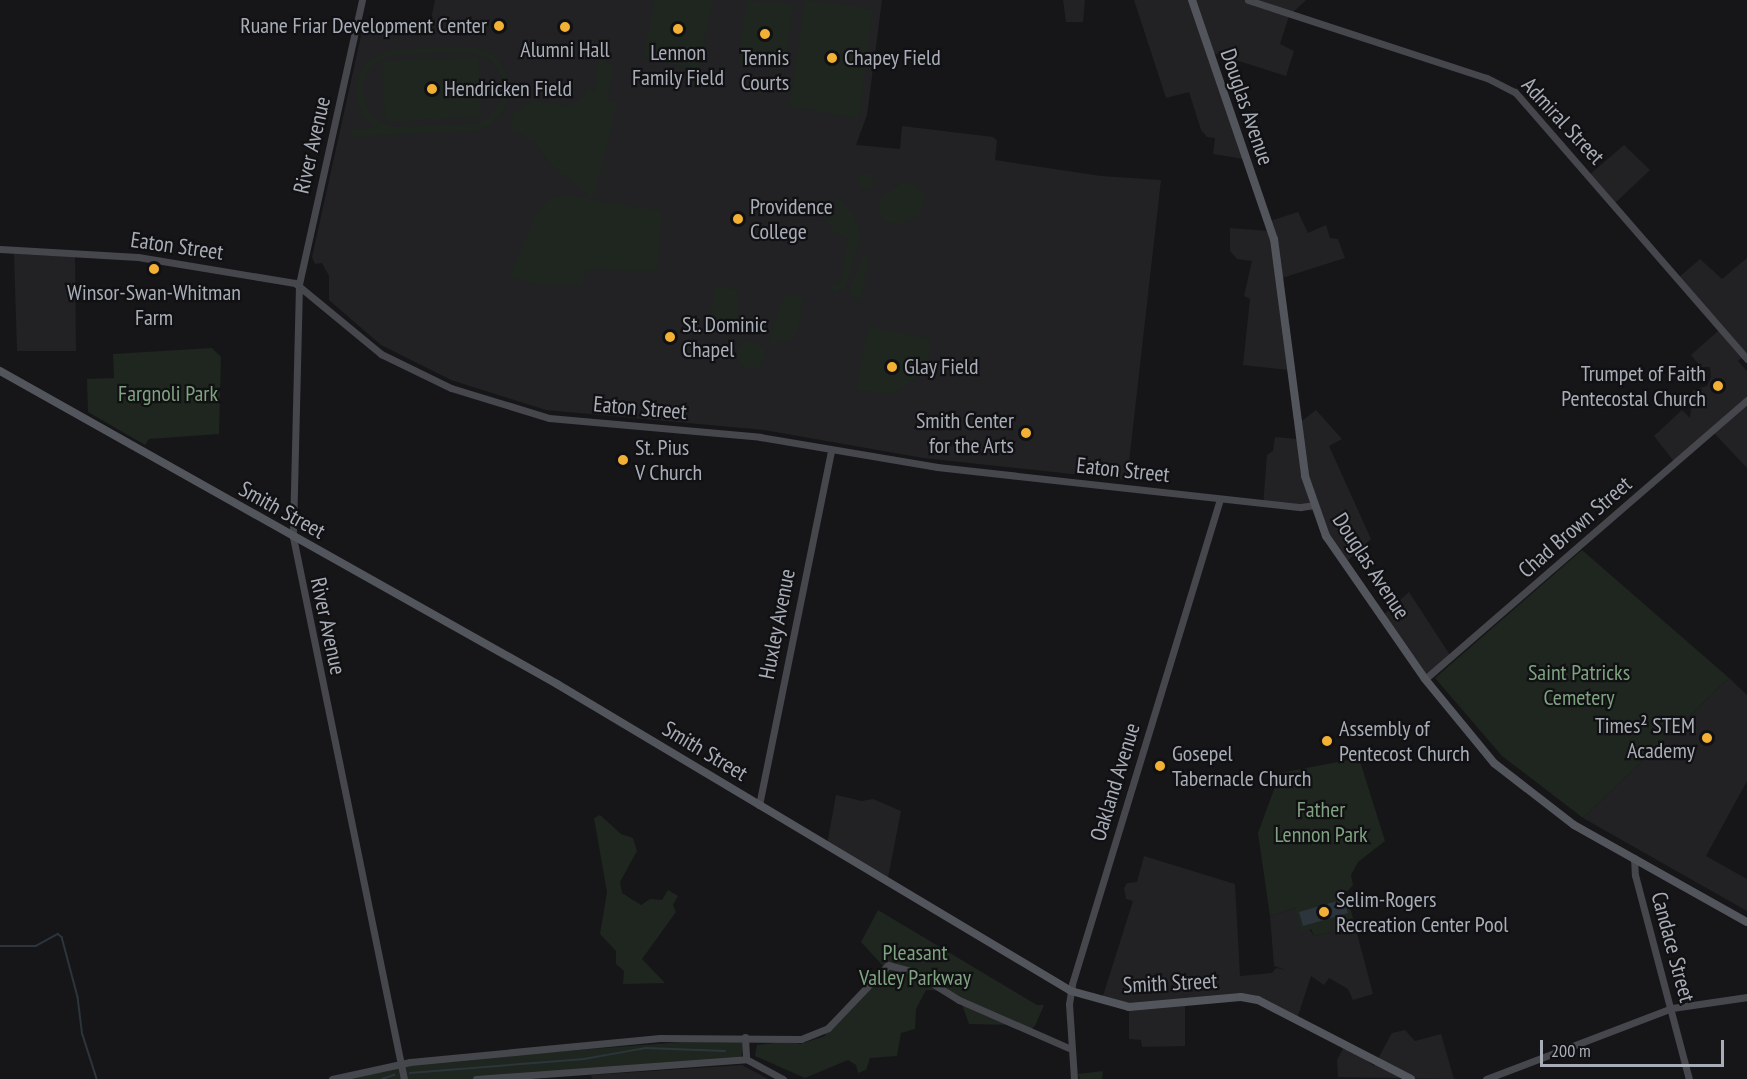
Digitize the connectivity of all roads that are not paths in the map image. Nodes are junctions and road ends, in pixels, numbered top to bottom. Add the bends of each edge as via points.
1 (362, 0) edge
2 (1248, 0) edge
3 (1194, 3) edge
4 (0, 249) edge
5 (299, 285) junction
6 (1747, 359) edge
7 (0, 371) edge
8 (1747, 400) edge
9 (831, 450) junction
10 (1220, 499) junction
11 (1313, 505) junction
12 (292, 537) junction
13 (1425, 679) junction
14 (759, 805) junction
15 (1634, 858) junction
16 (1747, 922) edge
17 (1071, 991) junction
18 (1747, 997) edge
19 (1672, 1008) junction
20 (745, 1037) junction
21 (1071, 1049) junction
22 (746, 1059) junction
23 (400, 1064) junction
24 (332, 1079) edge
25 (404, 1079) edge
26 (476, 1079) edge
27 (783, 1079) edge
28 (1074, 1079) edge
29 (1411, 1079) edge
30 (1486, 1079) edge
31 (1689, 1079) edge

1 - 5 street, River Avenue
2 - 6 street, Admiral Street via 1487,78 1515,92
3 - 11 main road, Douglas Avenue via 1274,239 1305,476
4 - 5 street, Eaton Street via 138,257
5 - 9 street, Eaton Street via 378,352 444,385 510,408 549,418 752,436
5 - 12 street, River Avenue
7 - 12 main road, Smith Street
8 - 13 street, Chad Brown Street
9 - 10 street, Eaton Street via 938,467
9 - 14 street, Huxley Avenue
10 - 11 street, Eaton Street
10 - 17 street, Oakland Avenue
11 - 13 main road, Douglas Avenue via 1333,547
12 - 14 main road, Smith Street via 551,681
12 - 23 street, River Avenue
13 - 15 main road, Douglas Avenue via 1494,763 1574,825
14 - 17 main road, Smith Street
15 - 16 main road, Douglas Avenue
15 - 19 street, Candace Street via 1635,875
17 - 21 street, Oakland Avenue
17 - 29 main road, Smith Street via 1129,1007 1240,997 1258,1000
18 - 19 street
19 - 30 street
19 - 31 street, Candace Street
20 - 21 street via 801,1039 820,1033 888,965 914,972 959,1000
20 - 22 street
20 - 23 street via 660,1038
21 - 28 street, Oakland Avenue
22 - 26 street
22 - 27 street
23 - 24 street
23 - 25 street, River Avenue

